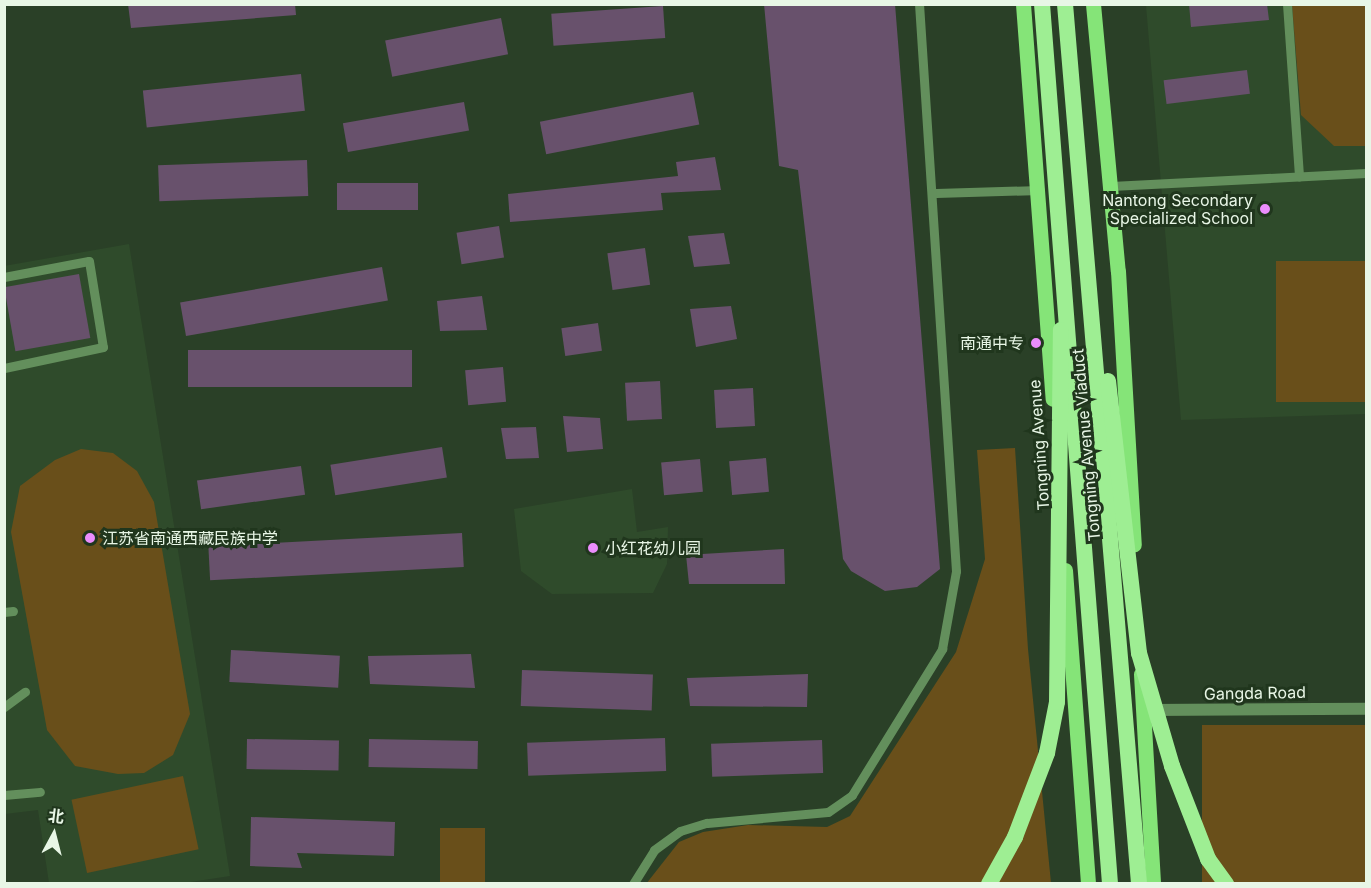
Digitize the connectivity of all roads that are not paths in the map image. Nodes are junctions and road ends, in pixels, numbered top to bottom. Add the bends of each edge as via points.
1 (920, 4) edge
2 (1023, 4) edge
3 (1042, 4) edge
4 (1065, 4) edge
5 (1093, 4) edge
6 (1287, 4) edge
7 (1366, 173) edge
8 (1299, 177) junction
9 (1111, 186) junction
10 (1040, 190) junction
11 (936, 193) junction
12 (1063, 227) junction
13 (4, 277) edge
14 (1091, 282) junction
15 (4, 368) edge
16 (25, 692) dead end
17 (4, 707) edge
18 (1366, 709) edge
19 (1143, 710) junction
20 (40, 792) dead end
21 (4, 795) edge
22 (633, 884) edge
23 (988, 884) edge
24 (1088, 884) edge
25 (1110, 884) edge
26 (1139, 884) edge
27 (1153, 884) edge
28 (1226, 884) edge

1 - 11 lane
2 - 10 main road, Tongning Avenue
3 - 12 highway, Tongning Avenue Viaduct
4 - 14 highway, Tongning Avenue Viaduct
5 - 9 main road
6 - 8 lane
7 - 8 lane
8 - 9 lane
9 - 19 main road
10 - 11 lane
10 - 24 main road, Tongning Avenue
11 - 22 lane via 956,571 942,649 852,795 828,812 707,823 680,831 654,850
12 - 23 highway via 1057,702 1043,763 1015,837
12 - 25 highway, Tongning Avenue Viaduct
13 - 15 lane via 89,261 103,347
14 - 26 highway, Tongning Avenue Viaduct
14 - 28 highway via 1116,423 1139,653 1172,766 1208,859
16 - 17 lane
18 - 19 street, Gangda Road
19 - 27 main road
20 - 21 lane

